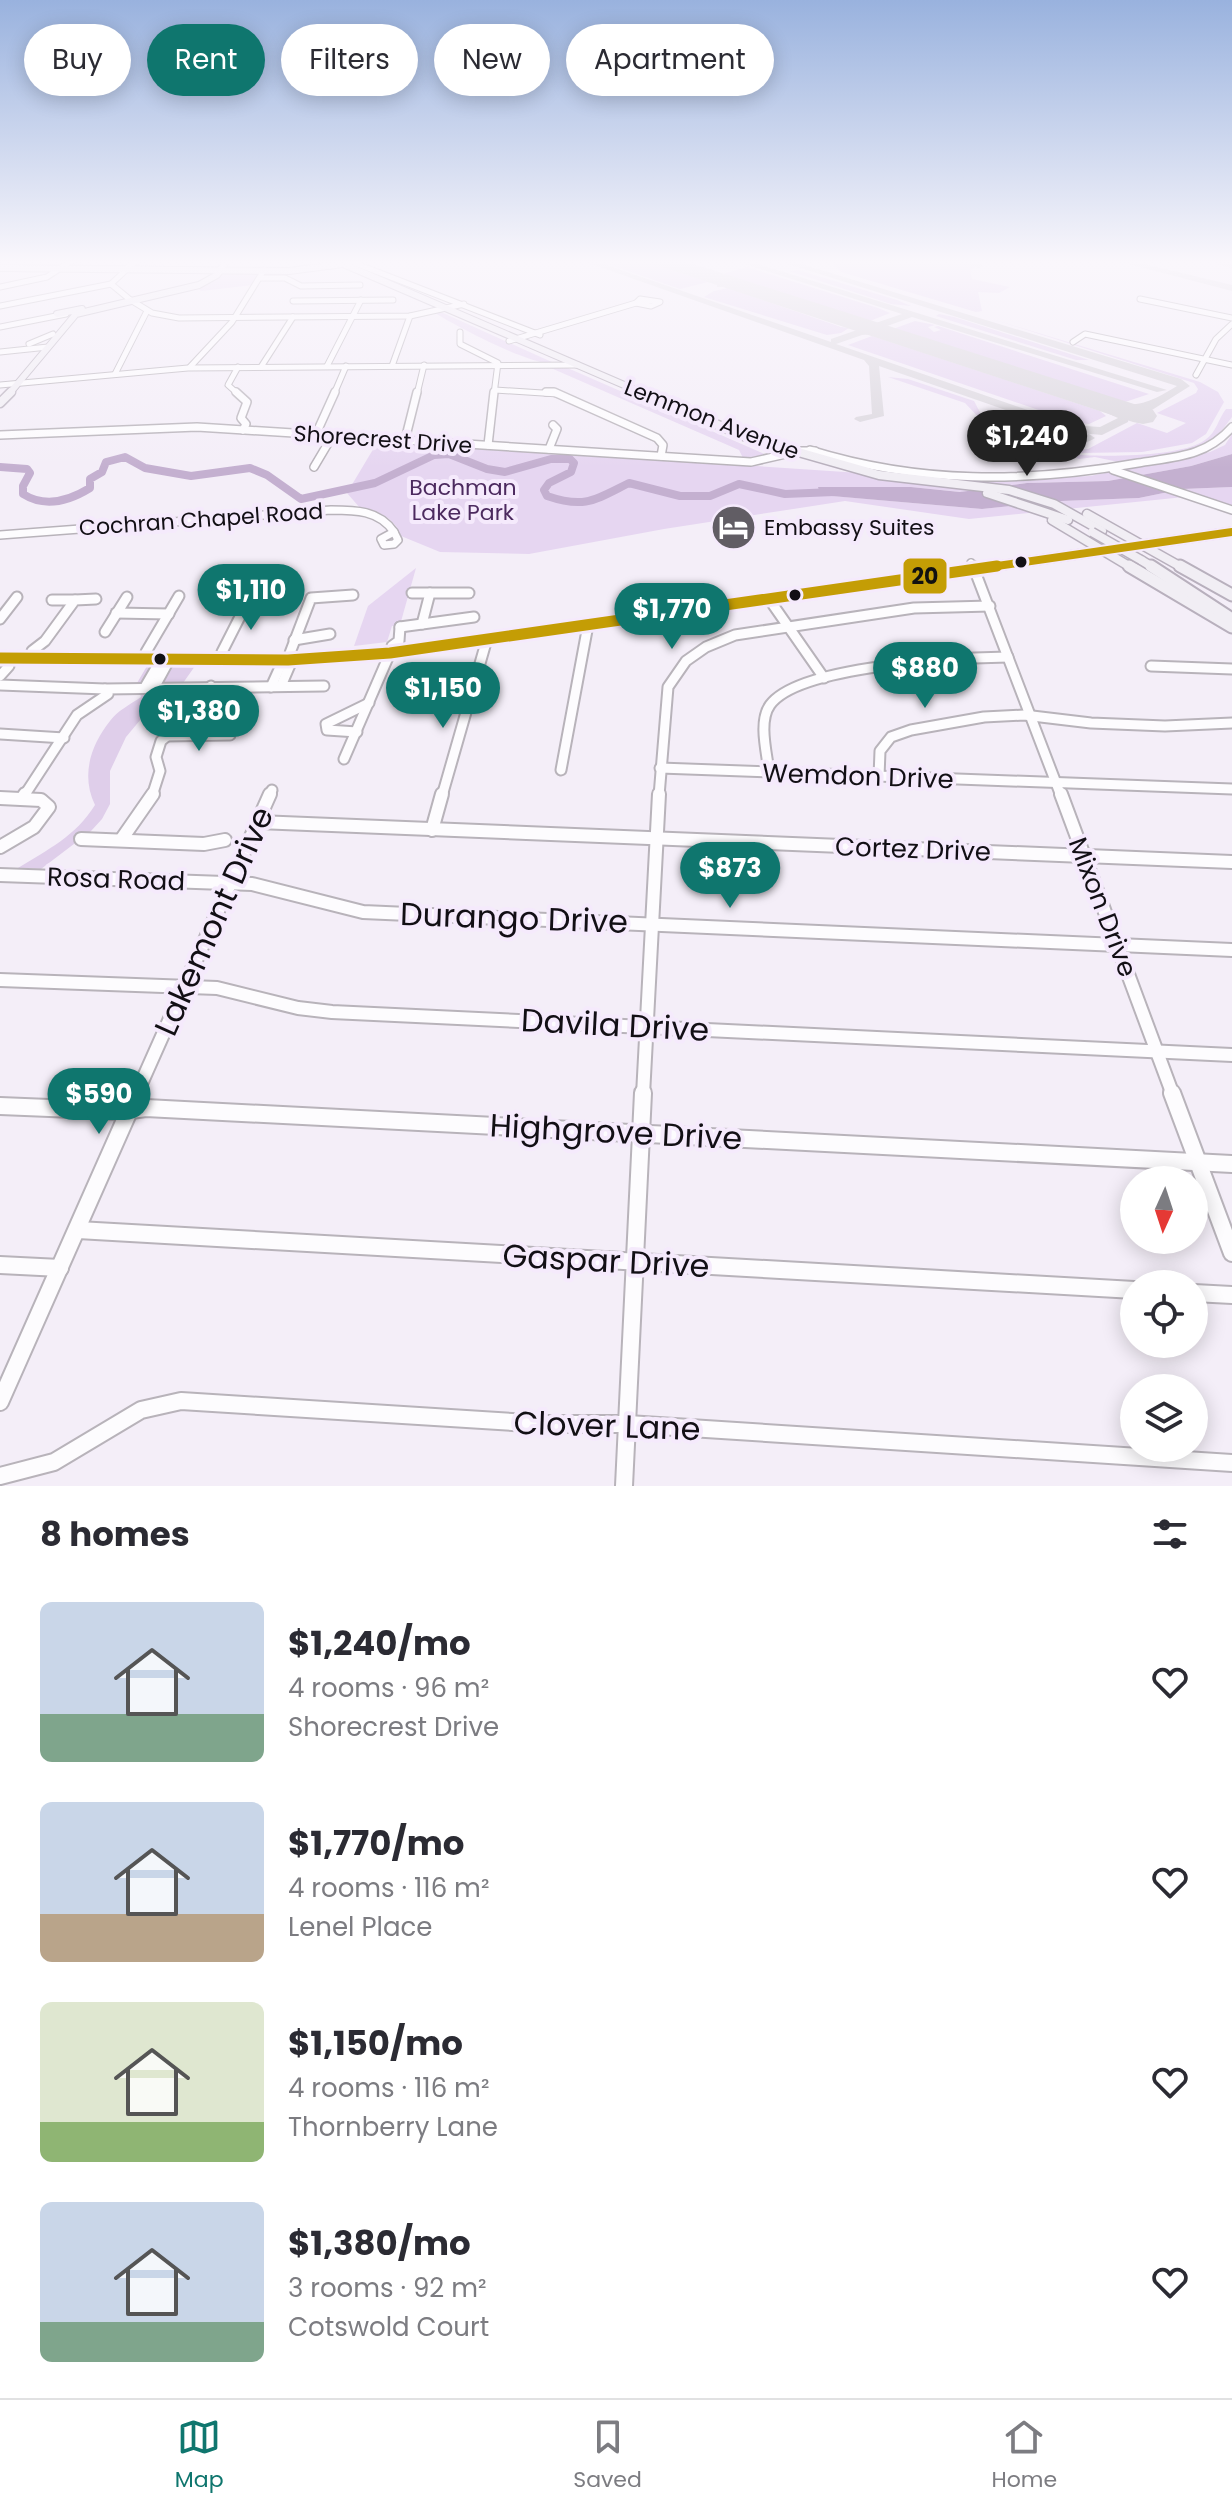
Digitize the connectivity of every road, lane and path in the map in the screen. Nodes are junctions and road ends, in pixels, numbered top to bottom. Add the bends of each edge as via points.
1 (58, 329) edge
2 (60, 329) edge
3 (140, 329) edge
4 (224, 329) edge
5 (285, 329) edge
6 (346, 329) edge
7 (405, 329) edge
8 (489, 329) edge
9 (526, 329) edge
10 (553, 329) edge
11 (1224, 329) edge
12 (460, 332) dead end
13 (53, 334) junction
14 (537, 334) junction
15 (515, 341) junction
16 (1073, 342) dead end
17 (27, 347) junction
18 (44, 348) junction
19 (0, 352) edge
20 (1204, 360) junction
21 (564, 364) junction
22 (424, 365) junction
23 (498, 365) junction
24 (578, 365) junction
25 (1232, 365) edge
26 (327, 366) junction
27 (346, 366) junction
28 (392, 366) junction
29 (238, 367) junction
30 (261, 367) junction
31 (188, 368) junction
32 (115, 374) junction
33 (1196, 375) dead end
34 (18, 383) junction
35 (0, 385) edge
36 (619, 386) junction
37 (495, 390) junction
38 (0, 400) edge
39 (553, 425) dead end
40 (1232, 427) edge
41 (243, 430) junction
42 (316, 434) junction
43 (0, 435) edge
44 (333, 435) junction
45 (405, 440) junction
46 (488, 445) junction
47 (549, 449) junction
48 (784, 453) junction
49 (812, 454) junction
50 (661, 456) junction
51 (1129, 465) junction
52 (314, 467) dead end
53 (1111, 469) junction
54 (1130, 476) junction
55 (1052, 504) junction
56 (1027, 507) junction
57 (1232, 512) edge
58 (1068, 529) junction
59 (1117, 529) junction
60 (1232, 529) edge
61 (395, 531) dead end
62 (1097, 532) junction
63 (0, 535) edge
64 (1141, 542) junction
65 (1100, 548) junction
66 (1146, 559) junction
67 (1127, 564) junction
68 (1179, 564) junction
69 (973, 566) junction
70 (412, 593) dead end
71 (430, 593) junction
72 (469, 593) dead end
73 (353, 595) dead end
74 (1232, 595) edge
75 (179, 596) dead end
76 (768, 596) junction
77 (17, 597) dead end
78 (127, 597) dead end
79 (250, 597) dead end
80 (96, 599) dead end
81 (52, 600) dead end
82 (75, 600) junction
83 (704, 604) junction
84 (990, 606) junction
85 (1232, 610) edge
86 (116, 613) junction
87 (169, 614) junction
88 (474, 617) dead end
89 (0, 619) edge
90 (1232, 620) edge
91 (588, 621) junction
92 (422, 624) junction
93 (788, 626) junction
94 (1232, 627) edge
95 (105, 632) dead end
96 (330, 634) dead end
97 (486, 636) junction
98 (395, 639) junction
99 (294, 640) junction
100 (47, 646) junction
101 (0, 651) edge
102 (146, 652) junction
103 (222, 652) junction
104 (167, 656) junction
105 (289, 656) junction
106 (1008, 657) junction
107 (4, 662) edge
108 (1151, 666) dead end
109 (1232, 669) edge
110 (0, 676) edge
111 (824, 678) junction
112 (0, 685) edge
113 (211, 686) junction
114 (276, 686) junction
115 (324, 686) dead end
116 (150, 687) junction
117 (105, 689) junction
118 (369, 703) junction
119 (1031, 715) junction
120 (1232, 723) edge
121 (357, 732) junction
122 (0, 734) edge
123 (230, 735) dead end
124 (166, 736) junction
125 (64, 738) junction
126 (344, 759) dead end
127 (660, 768) junction
128 (561, 770) dead end
129 (769, 772) junction
130 (879, 777) junction
131 (1056, 783) junction
132 (1232, 789) edge
133 (272, 790) dead end
134 (0, 798) edge
135 (22, 799) junction
136 (258, 822) junction
137 (432, 830) junction
138 (655, 838) junction
139 (81, 839) dead end
140 (121, 840) junction
141 (225, 840) dead end
142 (0, 847) edge
143 (1084, 856) junction
144 (1232, 862) edge
145 (0, 875) edge
146 (231, 884) junction
147 (651, 924) junction
148 (1117, 944) junction
149 (1232, 950) edge
150 (0, 980) edge
151 (186, 986) junction
152 (646, 1026) junction
153 (1157, 1051) junction
154 (1232, 1055) edge
155 (0, 1106) edge
156 (132, 1110) junction
157 (641, 1133) junction
158 (1198, 1162) junction
159 (1232, 1164) edge
160 (78, 1230) junction
161 (1232, 1253) edge
162 (636, 1262) junction
163 (0, 1265) edge
164 (60, 1268) junction
165 (1120, 1289) edge
166 (1208, 1294) edge
167 (1232, 1295) edge
168 (0, 1402) edge
169 (628, 1424) junction
170 (1232, 1463) edge
171 (0, 1476) edge
172 (624, 1486) edge

1 - 13 main road
2 - 18 main road
3 - 32 street
4 - 31 street
5 - 30 street
6 - 26 street
7 - 28 street
8 - 15 main road, Lemmon Avenue
9 - 14 street
10 - 14 street
11 - 20 street
12 - 23 street via 460,344
13 - 17 street
13 - 18 main road
14 - 15 street
15 - 21 main road, Lemmon Avenue
15 - 24 main road, Lemmon Avenue
16 - 20 street via 1085,334
17 - 18 street
17 - 19 street
18 - 34 main road
20 - 25 street
20 - 33 street
21 - 23 street
21 - 24 street
21 - 36 main road, Lemmon Avenue
22 - 23 street
22 - 28 street
22 - 45 street
23 - 37 street
24 - 36 main road, Lemmon Avenue
26 - 27 street
26 - 30 street
27 - 28 street
27 - 42 street
29 - 30 street
29 - 31 street
29 - 41 street via 228,385 247,402
31 - 32 street
32 - 34 street
34 - 35 street
34 - 38 main road
36 - 48 main road, Lemmon Avenue
37 - 46 street
37 - 50 street via 561,394 657,438 663,445
39 - 47 street via 557,429
40 - 51 street via 1211,448
41 - 42 street, Shorecrest Drive
41 - 43 street, Shorecrest Drive via 178,427
42 - 44 street, Shorecrest Drive
44 - 45 street, Shorecrest Drive
44 - 52 street
45 - 46 street, Shorecrest Drive
46 - 47 street, Shorecrest Drive
47 - 50 street, Shorecrest Drive
48 - 49 main road, Lemmon Avenue
48 - 50 street, Shorecrest Drive via 765,461
48 - 56 main road, Lemmon Avenue via 864,476 966,489
49 - 53 street via 948,478 1049,477
49 - 55 main road, Lemmon Avenue via 879,475 994,487
51 - 53 street
51 - 54 street
53 - 54 street
54 - 57 street
55 - 59 main road
55 - 62 main road, Lemmon Avenue
56 - 58 main road
56 - 62 main road, Lemmon Avenue
58 - 59 main road via 1098,539 1116,536
58 - 65 main road
59 - 64 main road
60 - 64 main road
61 - 63 street, Cochran Chapel Road via 373,513 331,510
62 - 66 main road, bridge
64 - 65 main road
64 - 68 main road
65 - 67 main road
65 - 69 main road
66 - 85 main road
66 - 90 main road
67 - 68 main road via 1124,555 1144,552
67 - 94 main road
68 - 74 main road
69 - 76 main road
69 - 84 street, Mixon Drive
70 - 71 street
71 - 72 street
71 - 92 street
73 - 99 street via 311,598
75 - 87 street
76 - 83 main road
76 - 83 main road
76 - 93 street
77 - 89 street
78 - 86 street
79 - 103 street
80 - 82 street
81 - 82 street
82 - 100 street
83 - 91 main road
84 - 93 street via 914,608
84 - 106 street, Mixon Drive
86 - 87 street
86 - 95 street
87 - 102 street
88 - 92 street
91 - 97 main road
91 - 128 street
92 - 98 street
93 - 111 street
93 - 127 street via 720,641 680,667 665,699
96 - 99 street
97 - 98 main road
97 - 137 street
98 - 105 main road
98 - 118 street
99 - 105 street
100 - 101 main road
100 - 102 main road
102 - 104 main road
103 - 104 main road
103 - 105 main road
104 - 105 main road
104 - 107 main road
104 - 116 street
105 - 114 street via 290,665
106 - 111 street via 945,658
106 - 119 street, Mixon Drive
107 - 110 street
108 - 109 street
111 - 129 street via 790,688 770,705
112 - 117 street
113 - 114 street
113 - 116 street
113 - 124 street via 195,713
114 - 115 street
116 - 117 street
117 - 125 street via 108,694 77,715
118 - 121 street
118 - 121 street via 326,724 327,730
119 - 120 street via 1101,724
119 - 130 street via 898,733 880,751
119 - 131 street, Mixon Drive
121 - 126 street
122 - 125 street
123 - 124 street
124 - 140 street via 157,749 160,771 154,792
125 - 135 street
127 - 129 street, Wemdon Drive
127 - 138 street
129 - 130 street, Wemdon Drive
130 - 131 street, Wemdon Drive
131 - 132 street, Wemdon Drive
131 - 143 street, Mixon Drive
133 - 136 street, Lakemont Drive
134 - 135 street
135 - 142 street via 41,800 49,807 34,827
136 - 137 street, Cortez Drive
136 - 146 street, Lakemont Drive
137 - 138 street, Cortez Drive
138 - 143 street, Cortez Drive
138 - 147 street
139 - 140 street
140 - 141 street
143 - 144 street, Cortez Drive
143 - 148 street, Mixon Drive
145 - 146 street, Rosa Road
146 - 147 street, Durango Drive via 271,887 329,907 363,912
146 - 151 street, Lakemont Drive
147 - 148 street, Durango Drive
147 - 152 street
148 - 149 street, Durango Drive
148 - 153 street, Mixon Drive
150 - 151 street, Davila Drive
151 - 152 street, Davila Drive via 332,1012
151 - 156 street, Lakemont Drive
152 - 153 street, Davila Drive
152 - 157 street
153 - 154 street, Davila Drive
153 - 158 street, Mixon Drive
155 - 156 street, Highgrove Drive
156 - 157 street, Highgrove Drive
156 - 160 street, Lakemont Drive
157 - 158 street, Highgrove Drive
157 - 162 street
158 - 159 street, Highgrove Drive
158 - 161 street, Mixon Drive
160 - 162 street, Gaspar Drive
160 - 164 street, Lakemont Drive
162 - 165 street, Gaspar Drive
162 - 169 street
163 - 164 street
164 - 168 street, Lakemont Drive
166 - 167 street
169 - 170 street, Clover Lane
169 - 171 street, Clover Lane via 386,1416 181,1401 141,1410 54,1462
169 - 172 street

